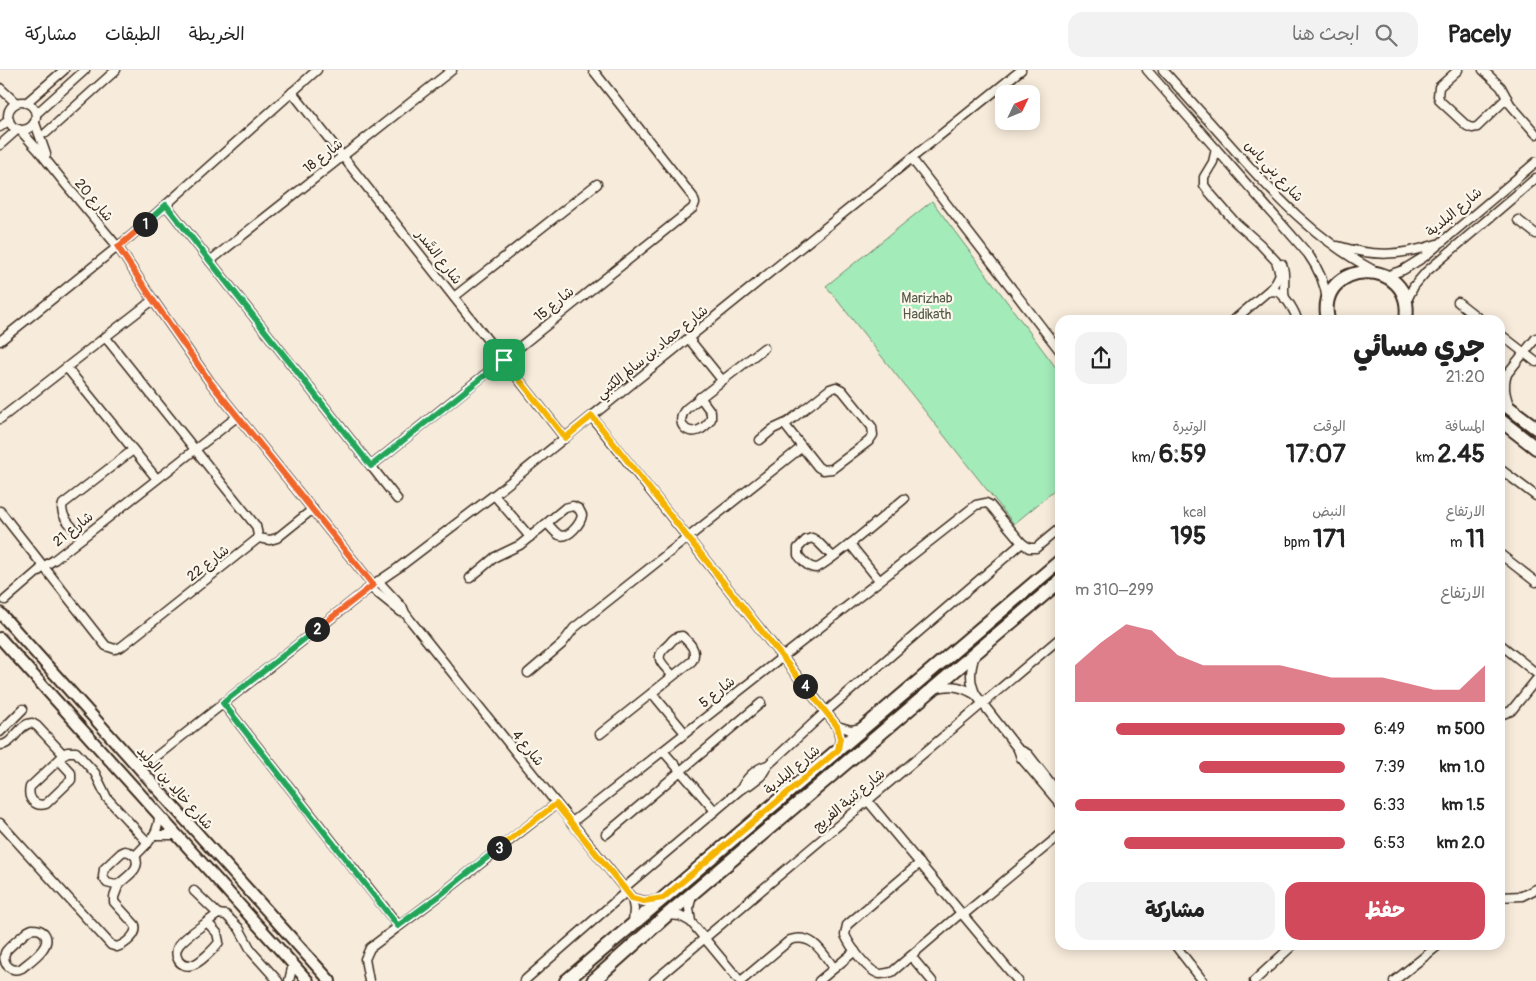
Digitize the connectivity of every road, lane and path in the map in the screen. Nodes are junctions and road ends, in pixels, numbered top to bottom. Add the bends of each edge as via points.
1 (64, 70) edge
2 (85, 70) edge
3 (116, 70) edge
4 (317, 70) edge
5 (452, 70) edge
6 (593, 70) edge
7 (1021, 70) edge
8 (1147, 70) edge
9 (1163, 70) edge
10 (1458, 70) edge
11 (1483, 70) edge
12 (0, 88) edge
13 (292, 92) junction
14 (0, 93) edge
15 (1507, 98) junction
16 (16, 103) junction
17 (26, 103) junction
18 (9, 110) junction
19 (35, 119) junction
20 (9, 120) junction
21 (0, 127) edge
22 (19, 130) junction
23 (46, 134) dead end
24 (1536, 134) edge
25 (0, 145) edge
26 (1216, 149) junction
27 (343, 156) junction
28 (912, 159) junction
29 (1536, 162) edge
30 (1228, 164) junction
31 (51, 165) junction
32 (1211, 166) junction
33 (1536, 178) edge
34 (597, 184) dead end
35 (166, 205) junction
36 (1518, 220) dead end
37 (1536, 234) edge
38 (1441, 242) junction
39 (1329, 243) junction
40 (118, 247) junction
41 (1267, 251) junction
42 (210, 261) junction
43 (1382, 275) junction
44 (1268, 292) junction
45 (454, 296) junction
46 (1285, 299) junction
47 (153, 300) junction
48 (1328, 301) junction
49 (1406, 302) junction
50 (1458, 302) dead end
51 (1240, 315) edge
52 (1296, 315) edge
53 (1327, 315) edge
54 (1406, 315) edge
55 (1475, 315) edge
56 (106, 338) junction
57 (1505, 338) edge
58 (1536, 338) edge
59 (689, 339) junction
60 (0, 341) edge
61 (1055, 345) edge
62 (764, 348) dead end
63 (1524, 353) junction
64 (504, 360) junction
65 (1536, 362) edge
66 (67, 368) junction
67 (1505, 375) edge
68 (722, 380) junction
69 (700, 398) junction
70 (1505, 405) edge
71 (238, 416) junction
72 (592, 416) junction
73 (0, 419) edge
74 (784, 424) junction
75 (1505, 424) edge
76 (1536, 428) edge
77 (565, 438) junction
78 (760, 440) dead end
79 (802, 447) junction
80 (1536, 448) edge
81 (194, 449) junction
82 (133, 450) junction
83 (371, 466) junction
84 (1505, 473) edge
85 (156, 479) junction
86 (494, 495) junction
87 (1536, 496) edge
88 (397, 499) dead end
89 (904, 499) dead end
90 (313, 509) junction
91 (0, 511) edge
92 (547, 523) junction
93 (1055, 532) edge
94 (530, 537) junction
95 (82, 538) junction
96 (258, 538) junction
97 (688, 538) junction
98 (1022, 543) junction
99 (850, 544) junction
100 (833, 557) junction
101 (1505, 558) edge
102 (1055, 565) edge
103 (43, 567) junction
104 (470, 578) dead end
105 (879, 580) junction
106 (1536, 582) edge
107 (374, 584) junction
108 (1055, 585) edge
109 (3, 600) edge
110 (2, 616) edge
111 (0, 638) edge
112 (1055, 642) edge
113 (1505, 648) edge
114 (976, 653) junction
115 (782, 657) junction
116 (1536, 673) edge
117 (528, 674) dead end
118 (672, 676) junction
119 (1536, 680) edge
120 (931, 691) junction
121 (652, 692) junction
122 (976, 695) junction
123 (223, 703) junction
124 (761, 703) dead end
125 (982, 703) junction
126 (23, 709) dead end
127 (826, 712) junction
128 (1505, 713) edge
129 (837, 726) junction
130 (865, 727) junction
131 (1, 728) edge
132 (685, 733) junction
133 (600, 734) dead end
134 (0, 745) edge
135 (1018, 749) junction
136 (838, 750) junction
137 (663, 751) junction
138 (62, 757) junction
139 (153, 759) junction
140 (131, 760) junction
141 (681, 771) junction
142 (148, 780) junction
143 (1055, 789) edge
144 (1055, 798) edge
145 (867, 800) junction
146 (556, 804) junction
147 (715, 810) junction
148 (159, 815) junction
149 (0, 823) edge
150 (571, 823) junction
151 (606, 834) dead end
152 (155, 835) junction
153 (178, 835) junction
154 (1055, 839) edge
155 (148, 843) junction
156 (135, 856) junction
157 (920, 863) junction
158 (119, 884) junction
159 (1536, 888) edge
160 (625, 889) junction
161 (194, 891) dead end
162 (692, 894) junction
163 (1505, 897) edge
164 (632, 898) junction
165 (663, 898) junction
166 (218, 914) junction
167 (962, 914) junction
168 (667, 915) junction
169 (207, 922) junction
170 (691, 922) junction
171 (632, 925) junction
172 (398, 926) junction
173 (704, 938) junction
174 (1179, 950) edge
175 (1288, 950) edge
176 (1433, 950) edge
177 (855, 951) junction
178 (911, 956) junction
179 (293, 964) junction
180 (3, 968) edge
181 (834, 968) junction
182 (1201, 980) edge
183 (1257, 980) edge
184 (278, 981) edge
185 (289, 981) edge
186 (308, 981) edge
187 (330, 981) edge
188 (369, 981) edge
189 (524, 981) edge
190 (566, 981) edge
191 (593, 981) edge
192 (654, 981) edge
193 (741, 981) edge
194 (819, 981) edge
195 (932, 981) edge
196 (1018, 981) edge
197 (1394, 981) edge

1 - 17 street
2 - 19 street
3 - 23 street
4 - 13 street
5 - 27 street, شارع 18
6 - 64 street, شارع 15 via 694,203 691,211
7 - 28 street, شارع حماد بن سالم الكتبي
8 - 26 street, شارع بني ياس
9 - 39 street, شارع بني ياس via 1261,180 1295,215
10 - 15 street via 1439,87 1438,96 1466,126 1479,125
11 - 15 street via 1501,87
12 - 16 street
13 - 27 street, شارع السَّدر
13 - 35 street
14 - 18 street
15 - 24 street
16 - 17 street
16 - 18 street
17 - 19 street via 33,107
18 - 20 street
19 - 22 street via 27,129
19 - 31 street, شارع 20
20 - 21 street
20 - 22 street
22 - 25 street
22 - 31 street, شارع 20
26 - 30 street, شارع بني ياس
26 - 32 street
27 - 42 street, شارع 18
27 - 45 street, شارع السَّدر
28 - 59 street, شارع حماد بن سالم الكتبي
28 - 61 street
29 - 38 street, شارع البلدية
30 - 32 street
30 - 48 street, شارع بني ياس via 1313,261
31 - 40 street, شارع 20
32 - 41 street via 1204,181 1209,192 1234,221
33 - 49 street, شارع البلدية via 1426,272
34 - 45 street
35 - 40 street
35 - 42 street
36 - 37 street
38 - 39 street via 1417,250 1388,254 1358,252
38 - 43 street, شارع البلدية via 1412,266
39 - 43 street, شارع بني ياس
40 - 47 street, شارع 20
40 - 60 street
41 - 44 street via 1276,261 1280,274
41 - 46 street via 1276,255 1283,267
42 - 83 street
43 - 48 main road via 1370,271 1351,274 1336,285
43 - 49 main road via 1398,287
44 - 46 street via 1276,292
44 - 51 street
45 - 64 street, شارع السَّدر
46 - 52 street
47 - 56 street
47 - 71 street, شارع 20
48 - 53 main road
49 - 54 main road
50 - 55 street
56 - 66 street
56 - 81 street
57 - 63 street
58 - 63 street
59 - 68 street
59 - 72 street, شارع حماد بن سالم الكتبي
62 - 68 street
63 - 65 street
63 - 67 street
64 - 77 street, شارع السَّدر
64 - 83 street, شارع 15
66 - 73 street
66 - 82 street
68 - 69 street
69 - 69 street via 682,414 682,424 689,431 699,431 711,419 711,412
70 - 76 main road
71 - 81 street, شارع 21
71 - 90 street, شارع 20
72 - 77 street, شارع حماد بن سالم الكتبي
72 - 97 street
74 - 78 street
74 - 79 street
74 - 79 street via 836,387 842,390 873,430 869,441 829,471 820,469
75 - 80 main road
77 - 86 street, شارع حماد بن سالم الكتبي
79 - 97 street
81 - 85 street, شارع 21
81 - 96 street via 256,526
82 - 85 street
82 - 95 street via 61,507 62,514
83 - 88 street
84 - 87 street
85 - 95 street, شارع 21
86 - 94 street
86 - 107 street, شارع حماد بن سالم الكتبي
89 - 99 street
90 - 96 street via 277,538
90 - 107 street, شارع 20
91 - 103 street, شارع 22
92 - 92 street via 567,507 576,508 582,515 579,524 564,535
92 - 94 street
93 - 98 street via 1036,548
94 - 104 street via 516,548 495,557
95 - 103 street, شارع 21
96 - 103 street, شارع 22 via 115,649 106,646
97 - 115 street
97 - 117 street via 574,628 562,644
98 - 105 street, شارع 5 via 994,508 986,503 976,504
98 - 127 street
99 - 100 street
99 - 105 street
100 - 100 street via 815,568 808,565 798,552 800,546 812,538
101 - 106 street
102 - 130 main road, شارع البلدية
103 - 109 street, شارع 21
105 - 115 street, شارع 5
107 - 123 street, شارع حماد بن سالم الكتبي
107 - 146 street, شارع 4 via 382,598 405,613
108 - 114 main road
109 - 110 street
110 - 140 street, شارع خالِد بن الوليد
111 - 148 street
112 - 125 street, شارع ثنية الفريج
113 - 116 street
114 - 120 main road
114 - 122 street via 970,676
115 - 127 street
115 - 132 street, شارع 5
118 - 118 street via 695,655 682,636 676,637 659,655
118 - 121 street
119 - 128 street via 1511,711
120 - 122 street via 956,686
120 - 162 main road
121 - 132 street
121 - 133 street
122 - 125 street
123 - 139 street, شارع حماد بن سالم الكتبي
123 - 172 street
124 - 141 street
125 - 135 street
125 - 145 street, شارع ثنية الفريج
126 - 131 street
127 - 129 street
127 - 147 street via 768,765 761,776
129 - 130 street via 851,730
129 - 136 street
130 - 136 main road, شارع البلدية
132 - 137 street, شارع 5
134 - 138 street via 7,744 32,723
135 - 143 street via 1028,754
135 - 144 street via 1021,758
136 - 165 main road, شارع البلدية
137 - 141 street
137 - 150 street, شارع 5
138 - 138 street via 71,773 71,780 46,804 34,803 29,796 30,787
138 - 155 street via 70,751 78,754 95,773 107,798
139 - 140 street
139 - 142 street
140 - 142 street, شارع خالِد بن الوليد
141 - 147 street
141 - 151 street
142 - 187 street, شارع خالِد بن الوليد
145 - 157 street
145 - 173 street, شارع ثنية الفريج
146 - 150 street, شارع 4
146 - 172 street
147 - 160 street
148 - 152 street
148 - 153 street
149 - 158 street via 111,945 117,947 124,944 136,929 114,902
150 - 160 street, شارع 4
152 - 153 street
152 - 155 street
153 - 179 street
154 - 167 street
155 - 156 street
156 - 158 street via 136,868
156 - 158 street via 121,853 104,869 103,877 107,883
157 - 167 street
157 - 177 street via 847,925 845,935
159 - 163 street via 1522,896
160 - 164 street, شارع 4
160 - 189 street
161 - 166 street
162 - 168 main road
162 - 170 street
164 - 165 street via 651,901
164 - 171 street
165 - 171 main road, شارع البلدية
166 - 169 street
166 - 184 street via 226,915 236,925 249,949
167 - 178 street
167 - 196 street
168 - 170 street via 680,916
168 - 191 main road
169 - 169 street via 178,946 176,956 185,966 196,963 219,942 217,933
170 - 173 street
171 - 190 main road, شارع البلدية
172 - 188 street via 368,950 365,959
173 - 192 street, شارع ثنية الفريج
173 - 193 street
174 - 182 street
175 - 183 street
176 - 197 street
177 - 178 street via 869,968 881,974 892,972
177 - 181 street
178 - 195 street
179 - 185 street
179 - 186 street
180 - 180 street via 5,952 28,931 37,929 45,934 44,948 22,968
181 - 193 street via 812,942 797,938 790,940
181 - 194 street

